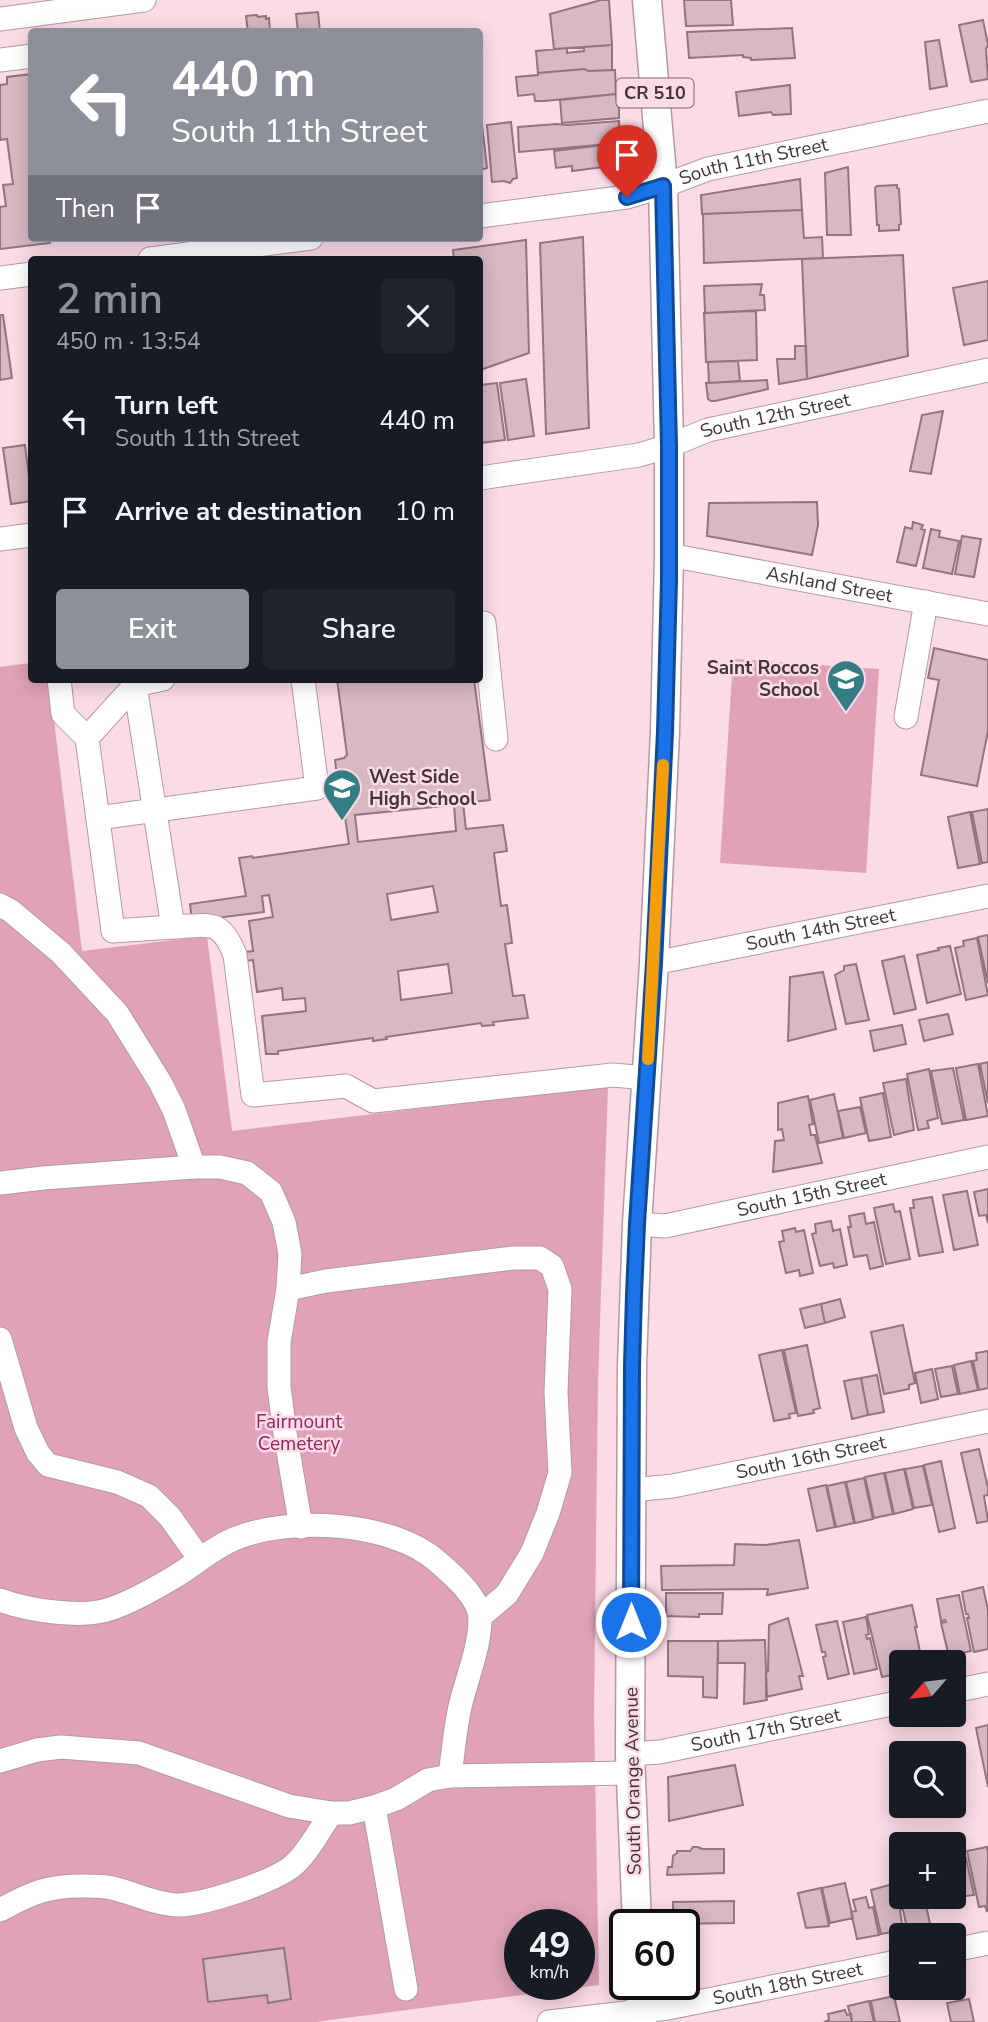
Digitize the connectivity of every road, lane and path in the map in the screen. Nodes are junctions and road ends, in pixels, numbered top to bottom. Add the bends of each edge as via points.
1 (144, 0) edge
2 (648, 0) edge
3 (0, 19) edge
4 (28, 56) edge
5 (0, 60) edge
6 (988, 111) edge
7 (663, 186) junction
8 (483, 216) edge
9 (280, 242) edge
10 (173, 256) edge
11 (28, 274) edge
12 (0, 278) edge
13 (988, 370) edge
14 (669, 446) junction
15 (483, 478) edge
16 (28, 536) edge
17 (0, 540) edge
18 (669, 555) junction
19 (926, 601) junction
20 (988, 614) edge
21 (483, 624) edge
22 (59, 683) edge
23 (144, 683) edge
24 (304, 683) edge
25 (135, 685) junction
26 (906, 717) dead end
27 (87, 738) junction
28 (496, 738) dead end
29 (155, 810) junction
30 (98, 818) junction
31 (988, 896) edge
32 (0, 905) edge
33 (173, 927) junction
34 (654, 963) junction
35 (647, 1078) junction
36 (988, 1157) edge
37 (194, 1167) junction
38 (0, 1183) edge
39 (637, 1224) junction
40 (288, 1289) junction
41 (0, 1339) edge
42 (988, 1421) edge
43 (632, 1490) junction
44 (302, 1527) junction
45 (199, 1558) junction
46 (0, 1600) edge
47 (481, 1617) junction
48 (988, 1684) edge
49 (966, 1689) edge
50 (889, 1704) edge
51 (0, 1761) edge
52 (630, 1764) junction
53 (450, 1776) junction
54 (374, 1807) junction
55 (331, 1813) junction
56 (636, 1909) edge
57 (0, 1910) edge
58 (988, 1943) edge
59 (966, 1948) edge
60 (889, 1963) edge
61 (406, 1989) dead end
62 (641, 2006) edge
63 (549, 2022) edge

1 - 3 street
2 - 7 main road, South Orange Avenue / CR 510
4 - 5 street
6 - 7 street, South 11th Street via 708,169
7 - 8 street, South 11th Street via 627,197
7 - 14 main road, South Orange Avenue / CR 510
9 - 10 street
11 - 12 street
13 - 14 street, South 12th Street via 708,429
14 - 15 street, South 12th Street via 639,455
14 - 18 main road, South Orange Avenue / CR 510
16 - 17 street
18 - 19 street, Ashland Street
18 - 34 main road, South Orange Avenue / CR 510
19 - 20 street, Ashland Street
19 - 26 street
21 - 28 street
22 - 27 street via 63,714
23 - 25 street
24 - 29 street via 317,788
25 - 27 street
25 - 29 street
27 - 30 street
29 - 30 street
29 - 33 street
30 - 33 street via 113,931
31 - 34 street, South 14th Street
32 - 37 street via 61,953 117,1013 174,1110
33 - 35 street via 213,926 225,933 235,955 253,1095 346,1086 373,1101 613,1075
34 - 35 main road, South Orange Avenue / CR 510
35 - 39 main road, South Orange Avenue / CR 510
36 - 39 street, South 15th Street via 665,1226
37 - 38 street
37 - 40 street via 247,1173 271,1192 284,1222 290,1254
39 - 43 main road, South Orange Avenue / CR 510
40 - 44 street via 279,1342 279,1387
40 - 47 street via 513,1258 540,1258 552,1266 560,1289 556,1392 560,1473 532,1553 507,1594
41 - 45 street via 26,1428 48,1465 117,1482 149,1496
42 - 43 street, South 16th Street via 673,1486
43 - 52 main road, South Orange Avenue / CR 510
44 - 45 street via 260,1530
44 - 47 street via 363,1529 412,1545 454,1576
45 - 46 street via 177,1575 108,1610 39,1610
47 - 53 street via 459,1709
48 - 49 street
50 - 52 street, South 17th Street via 660,1752
51 - 55 street, South 17th Street via 61,1747 139,1754 289,1806
52 - 53 street, South 17th Street
52 - 56 main road, South Orange Avenue / CR 510
53 - 54 street, South 17th Street via 428,1780
54 - 55 street, South 17th Street
54 - 61 street
55 - 57 street via 292,1868 222,1897 178,1905 110,1887 52,1887
58 - 59 street
60 - 62 street, South 18th Street via 668,2008
62 - 63 street, South 18th Street

